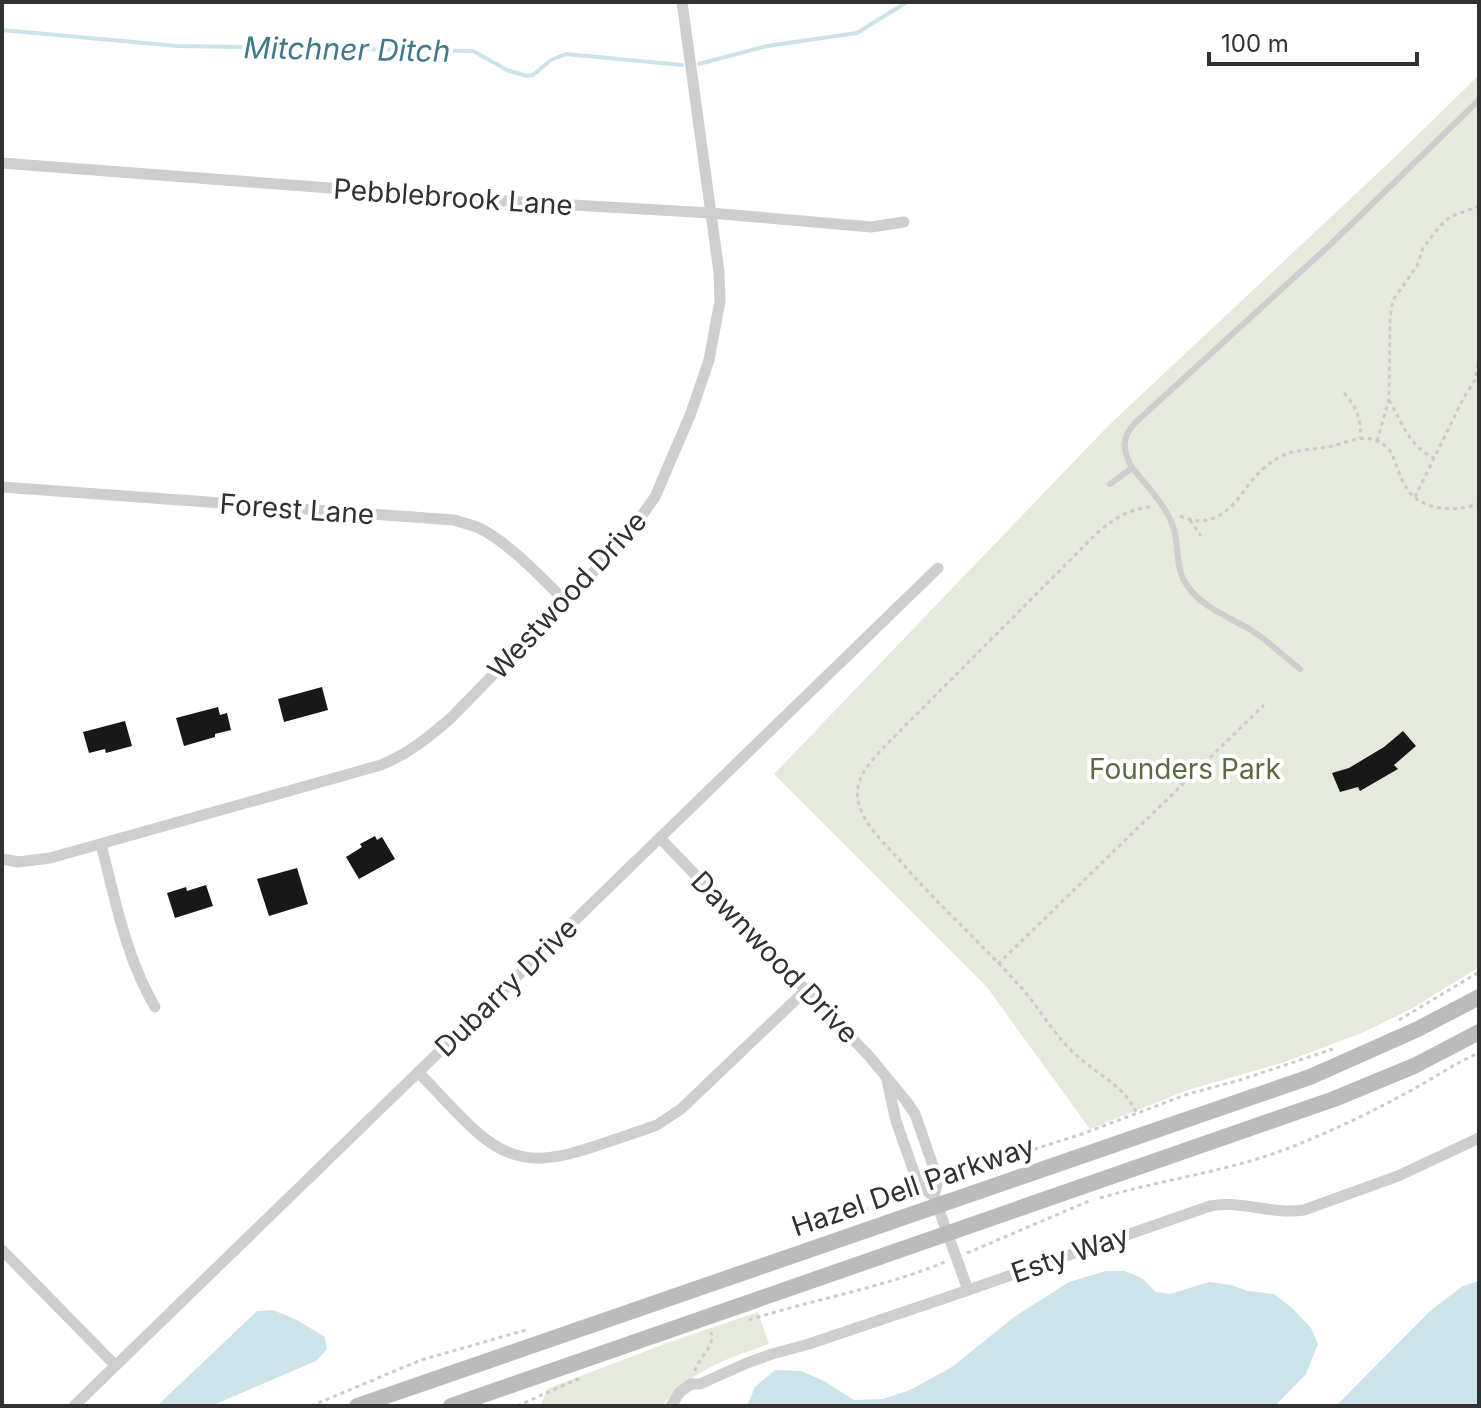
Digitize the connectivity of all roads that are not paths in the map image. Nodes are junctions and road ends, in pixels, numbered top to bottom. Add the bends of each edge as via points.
1 (682, 2) edge
2 (1479, 100) edge
3 (2, 163) edge
4 (711, 213) junction
5 (904, 222) dead end
6 (1132, 468) junction
7 (1110, 484) dead end
8 (2, 487) edge
9 (938, 568) dead end
10 (564, 600) junction
11 (1300, 669) dead end
12 (660, 838) junction
13 (101, 844) junction
14 (2, 859) edge
15 (807, 989) junction
16 (1479, 997) edge
17 (155, 1007) dead end
18 (1479, 1032) edge
19 (418, 1072) junction
20 (887, 1079) junction
21 (1479, 1138) edge
22 (936, 1200) junction
23 (947, 1234) junction
24 (2, 1250) edge
25 (968, 1290) junction
26 (115, 1365) junction
27 (74, 1406) edge
28 (357, 1406) edge
29 (451, 1406) edge
30 (671, 1406) edge

1 - 4 street, Westwood Drive
2 - 6 lane via 1130,428 1123,443
3 - 4 street, Pebblebrook Lane
4 - 5 street, Pebblebrook Lane via 871,227
4 - 10 street, Westwood Drive via 720,301 713,346 691,413 646,511
6 - 7 lane
6 - 11 lane via 1169,518 1182,577 1192,592
8 - 10 street, Forest Lane via 454,520 489,534
9 - 12 street, Dubarry Drive
10 - 13 street, Westwood Drive via 451,718 401,757
12 - 15 street, Dawnwood Drive
12 - 19 street, Dubarry Drive
13 - 14 street, Westwood Drive via 30,862
13 - 17 street via 126,941
15 - 19 street via 669,1118 562,1157 535,1158 499,1147 479,1134
15 - 20 street, Dawnwood Drive
16 - 22 main road, Hazel Dell Parkway via 1310,1077
18 - 23 main road, Hazel Dell Parkway via 1334,1099
19 - 26 street, Dubarry Drive
20 - 22 street, Dawnwood Drive via 919,1186
20 - 22 street, Dawnwood Drive via 915,1114 938,1180
21 - 25 street, Esty Way via 1311,1208 1291,1212 1210,1206
22 - 23 street, Dawnwood Drive
22 - 28 main road, Hazel Dell Parkway
23 - 25 street, Dawnwood Drive
23 - 29 main road, Hazel Dell Parkway
24 - 26 street
25 - 30 street, Esty Way via 691,1384
26 - 27 street, Dubarry Drive

